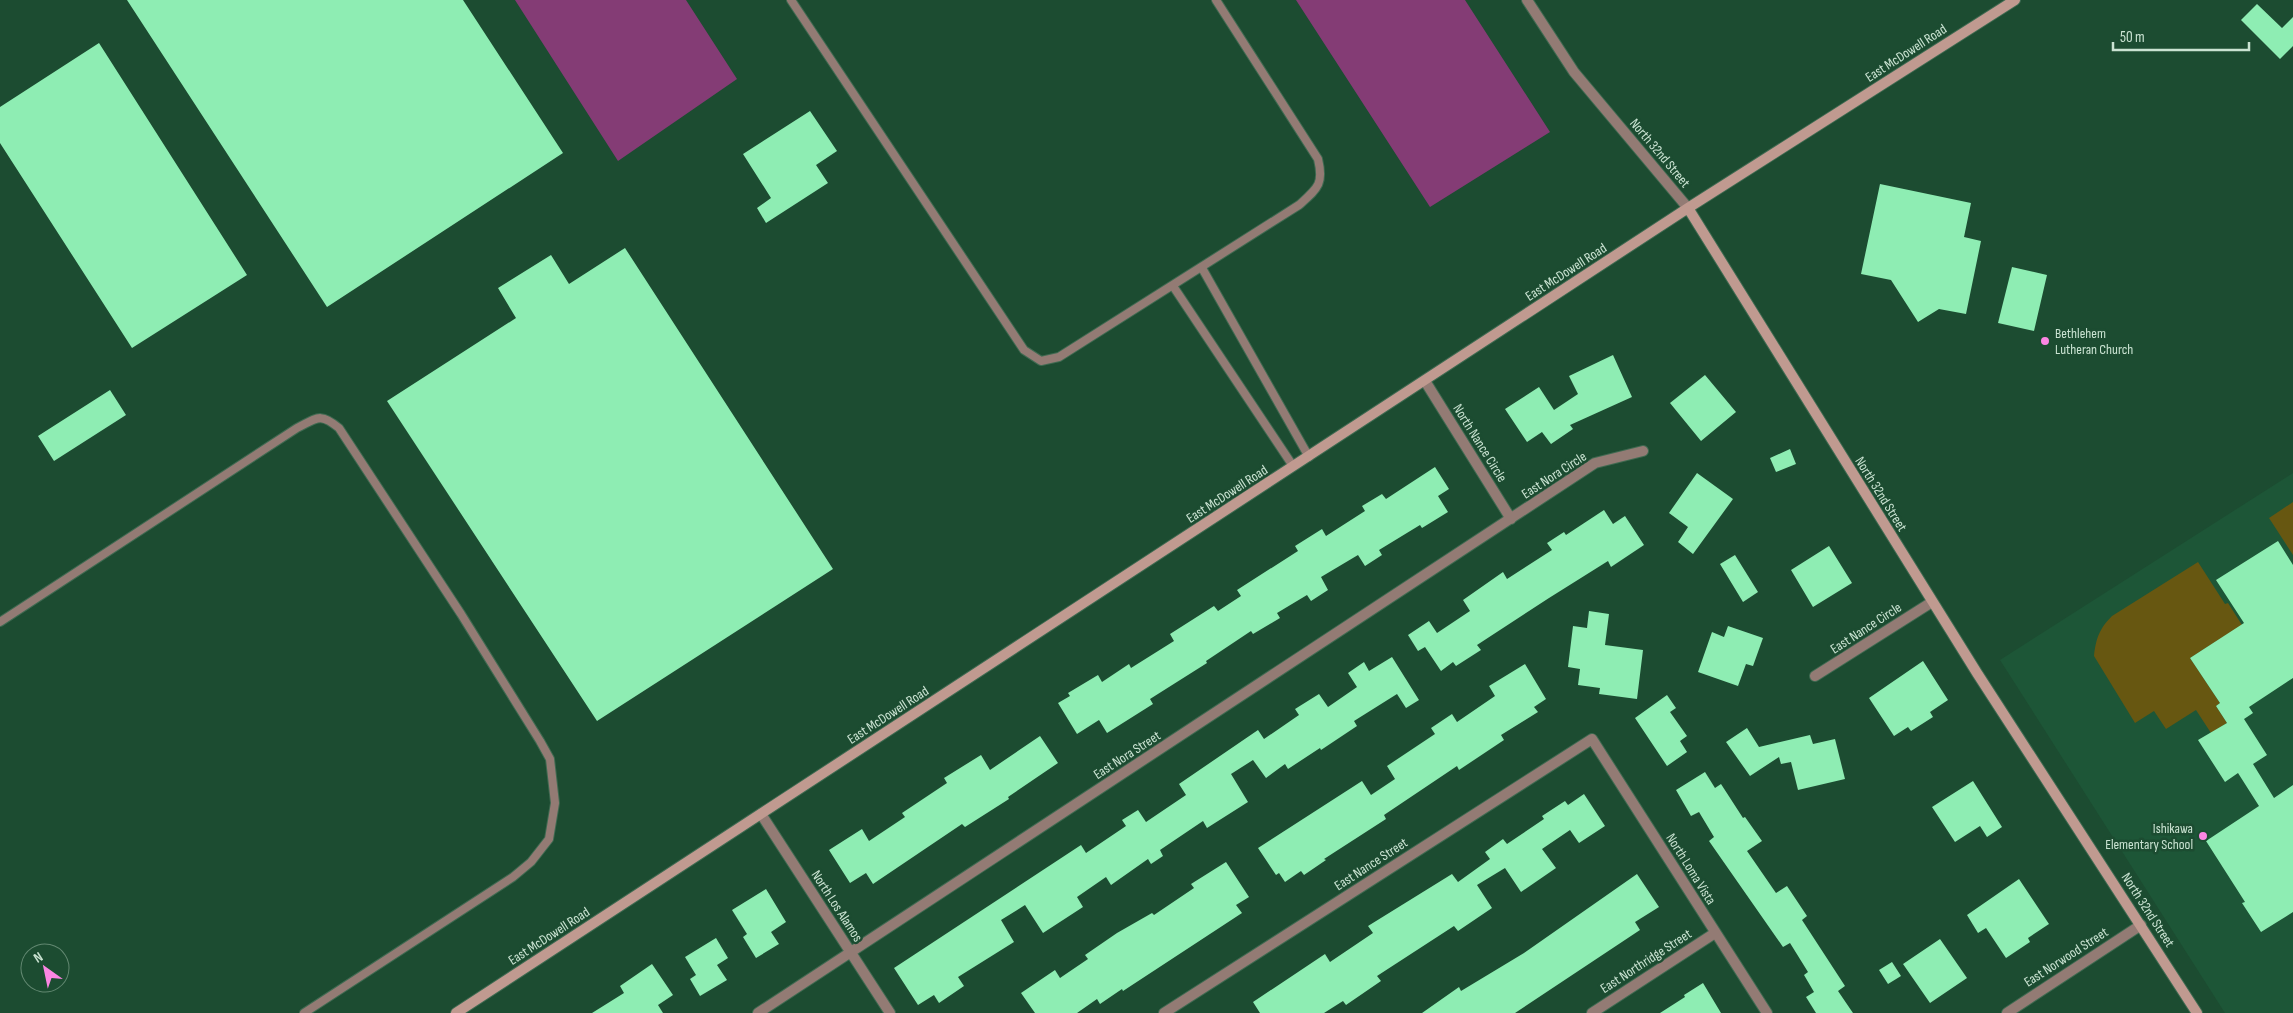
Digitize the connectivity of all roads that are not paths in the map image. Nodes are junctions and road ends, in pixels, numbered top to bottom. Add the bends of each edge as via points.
1 (791, 0) edge
2 (1216, 0) edge
3 (1527, 0) edge
4 (2014, 0) edge
5 (1688, 208) junction
6 (1202, 268) junction
7 (1173, 286) junction
8 (1425, 381) junction
9 (1643, 451) dead end
10 (1309, 457) junction
11 (1294, 466) junction
12 (1511, 519) junction
13 (1932, 602) junction
14 (0, 622) edge
15 (1815, 676) dead end
16 (1592, 739) joint
17 (761, 814) junction
18 (2141, 925) junction
19 (1715, 933) junction
20 (851, 953) junction
21 (304, 1013) edge
22 (456, 1013) edge
23 (758, 1013) edge
24 (890, 1013) edge
25 (1164, 1013) edge
26 (1592, 1013) edge
27 (1767, 1013) edge
28 (2007, 1013) edge
29 (2197, 1013) edge

1 - 7 lane via 1024,350 1041,361 1060,357
2 - 6 lane via 1318,159 1322,176 1314,192 1299,205
3 - 5 street, North 32nd Street via 1574,72
4 - 5 main road, East McDowell Road
5 - 8 main road, East McDowell Road
5 - 13 main road, North 32nd Street
6 - 7 lane
6 - 10 lane
7 - 11 lane
8 - 10 main road, East McDowell Road
8 - 12 street, North Nance Circle
9 - 12 street, East Nora Circle via 1595,463
10 - 11 main road, East McDowell Road
11 - 17 main road, East McDowell Road
12 - 20 street, East Nora Street
13 - 15 street, East Nance Circle
13 - 18 main road, North 32nd Street
14 - 21 lane via 297,428 318,417 327,418 339,428 540,741 550,759 555,803 549,839 531,862 513,877
16 - 19 street, North Loma Vista
16 - 25 street, East Nance Street
17 - 20 street, North Los Alamos
17 - 22 main road, East McDowell Road
18 - 28 street, East Norwood Street
18 - 29 main road, North 32nd Street
19 - 26 street, East Northridge Street
19 - 27 street, North Loma Vista
20 - 23 street, East Nora Street
20 - 24 street, North Los Alamos

